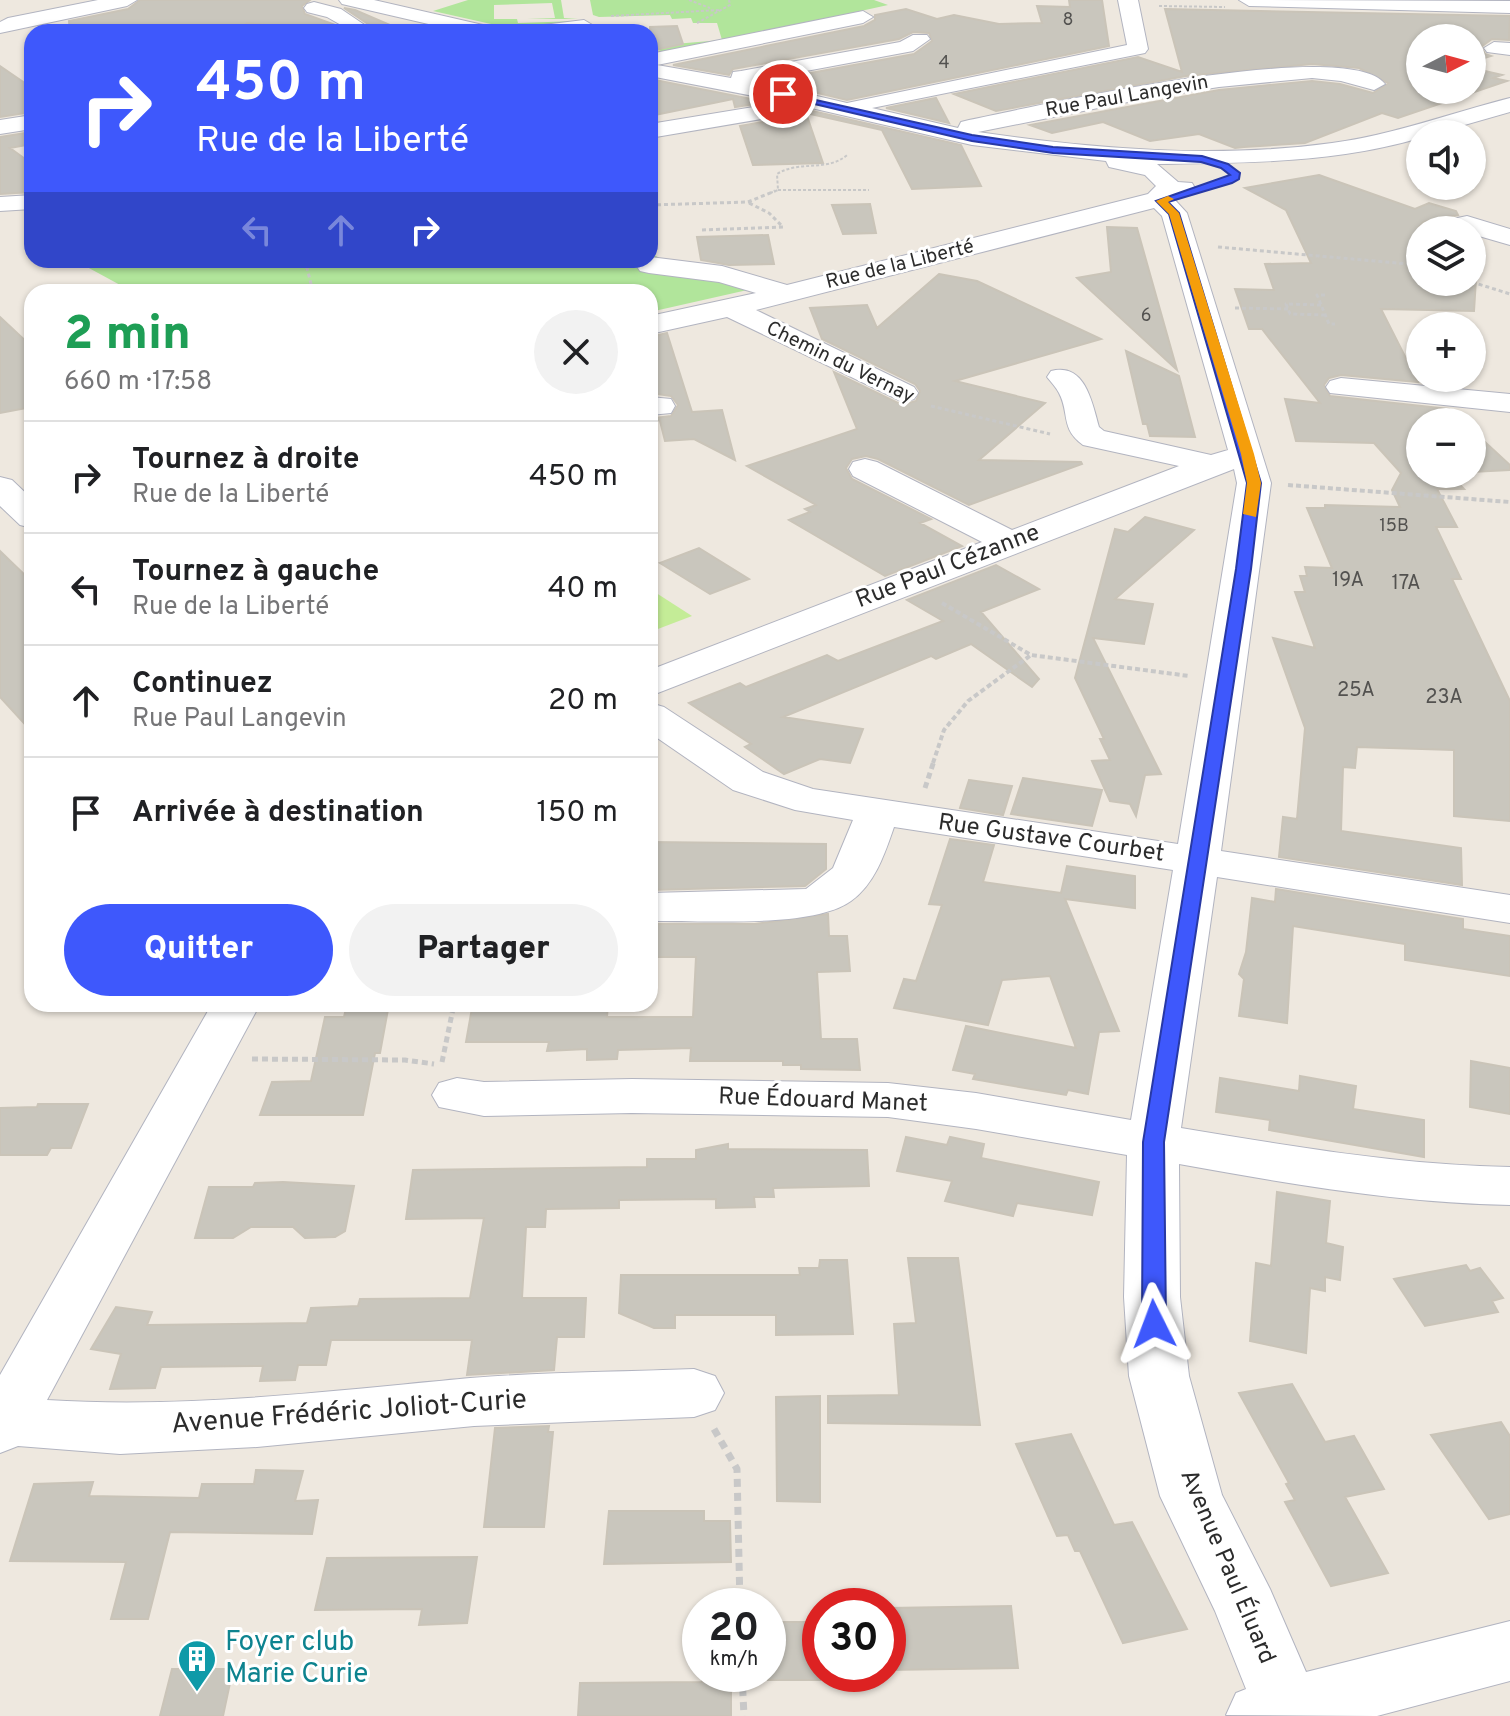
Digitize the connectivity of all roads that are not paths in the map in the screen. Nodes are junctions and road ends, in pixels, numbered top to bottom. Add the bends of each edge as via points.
1 (127, 0) edge
2 (354, 0) edge
3 (580, 0) edge
4 (1128, 0) edge
5 (1249, 0) edge
6 (1266, 0) edge
7 (1286, 0) edge
8 (1510, 7) edge
9 (314, 8) dead end
10 (863, 17) dead end
11 (697, 23) road end
12 (352, 24) edge
13 (455, 24) edge
14 (584, 24) edge
15 (4, 28) dead end
16 (920, 39) dead end
17 (658, 44) edge
18 (658, 68) edge
19 (658, 69) edge
20 (716, 84) junction
21 (1374, 84) dead end
22 (822, 107) junction
23 (1507, 114) edge
24 (1486, 122) edge
25 (24, 123) edge
26 (0, 127) edge
27 (658, 130) edge
28 (940, 134) junction
29 (1406, 146) edge
30 (1329, 155) junction
31 (1179, 157) junction
32 (1117, 162) junction
33 (1232, 176) junction
34 (1167, 198) junction
35 (24, 202) edge
36 (0, 204) edge
37 (1486, 230) edge
38 (1510, 237) edge
39 (658, 266) edge
40 (787, 294) junction
41 (730, 308) junction
42 (658, 323) edge
43 (1062, 377) dead end
44 (1341, 387) dead end
45 (903, 393) road end
46 (1510, 403) edge
47 (1236, 468) junction
48 (865, 469) dead end
49 (7, 477) edge
50 (24, 505) edge
51 (1010, 543) junction
52 (658, 681) edge
53 (658, 720) edge
54 (896, 816) junction
55 (1197, 859) junction
56 (658, 907) edge
57 (1510, 909) edge
58 (231, 1012) edge
59 (449, 1080) road end
60 (1153, 1142) junction
61 (1510, 1186) edge
62 (694, 1393) road end
63 (2, 1424) edge
64 (1510, 1651) edge
65 (1278, 1713) edge

1 - 15 street
2 - 13 street
3 - 14 street
4 - 22 street via 1138,49
5 - 6 street
6 - 7 street
7 - 8 street
9 - 12 street
10 - 18 street, Rue Paul Langevin
11 - 17 street via 697,41
16 - 20 street, Rue Paul Langevin via 906,47
19 - 20 street, Rue Paul Langevin
20 - 22 street, Rue Paul Langevin
21 - 28 street, Rue Paul Langevin via 1312,72 1148,91
22 - 27 street
22 - 28 street, Rue Paul Langevin
23 - 24 street
23 - 30 street
25 - 26 street
28 - 31 street, Rue Paul Langevin via 1053,150
28 - 32 street, Rue Paul Langevin
29 - 30 street
30 - 31 street, Rue Paul Langevin
30 - 33 street, Rue de la Liberté
31 - 33 street, Rue de la Liberté
32 - 33 street, Rue Paul Langevin
32 - 34 street via 1153,170 1168,185
33 - 34 street, Rue de la Liberté
34 - 40 street, Rue de la Liberté
34 - 47 street, Avenue Paul Éluard via 1202,307
35 - 36 street
37 - 38 street
39 - 40 street via 722,274
40 - 41 street, Rue de la Liberté
41 - 42 street, Rue de la Liberté
41 - 45 street, Chemin du Vernay
43 - 47 street via 1075,393 1084,431 1094,438
44 - 46 street
47 - 51 street, Rue Paul Cézanne
47 - 55 street, Avenue Paul Éluard via 1225,681
48 - 51 street
49 - 50 street
51 - 52 street, Rue Paul Cézanne
53 - 54 street, Rue Gustave Courbet via 767,789
54 - 55 street, Rue Gustave Courbet
54 - 56 street via 849,880 825,899 805,904
55 - 57 street, Rue Gustave Courbet
55 - 60 street, Avenue Paul Éluard
58 - 63 street, Avenue Frédéric Joliot-Curie
59 - 60 street, Rue Édouard Manet via 484,1099 888,1100
60 - 61 street, Rue Édouard Manet via 1444,1185
60 - 65 street, Avenue Paul Éluard via 1152,1297 1159,1376 1191,1496 1247,1610
62 - 63 street, Avenue Frédéric Joliot-Curie via 474,1402 257,1423 120,1429
64 - 65 street

